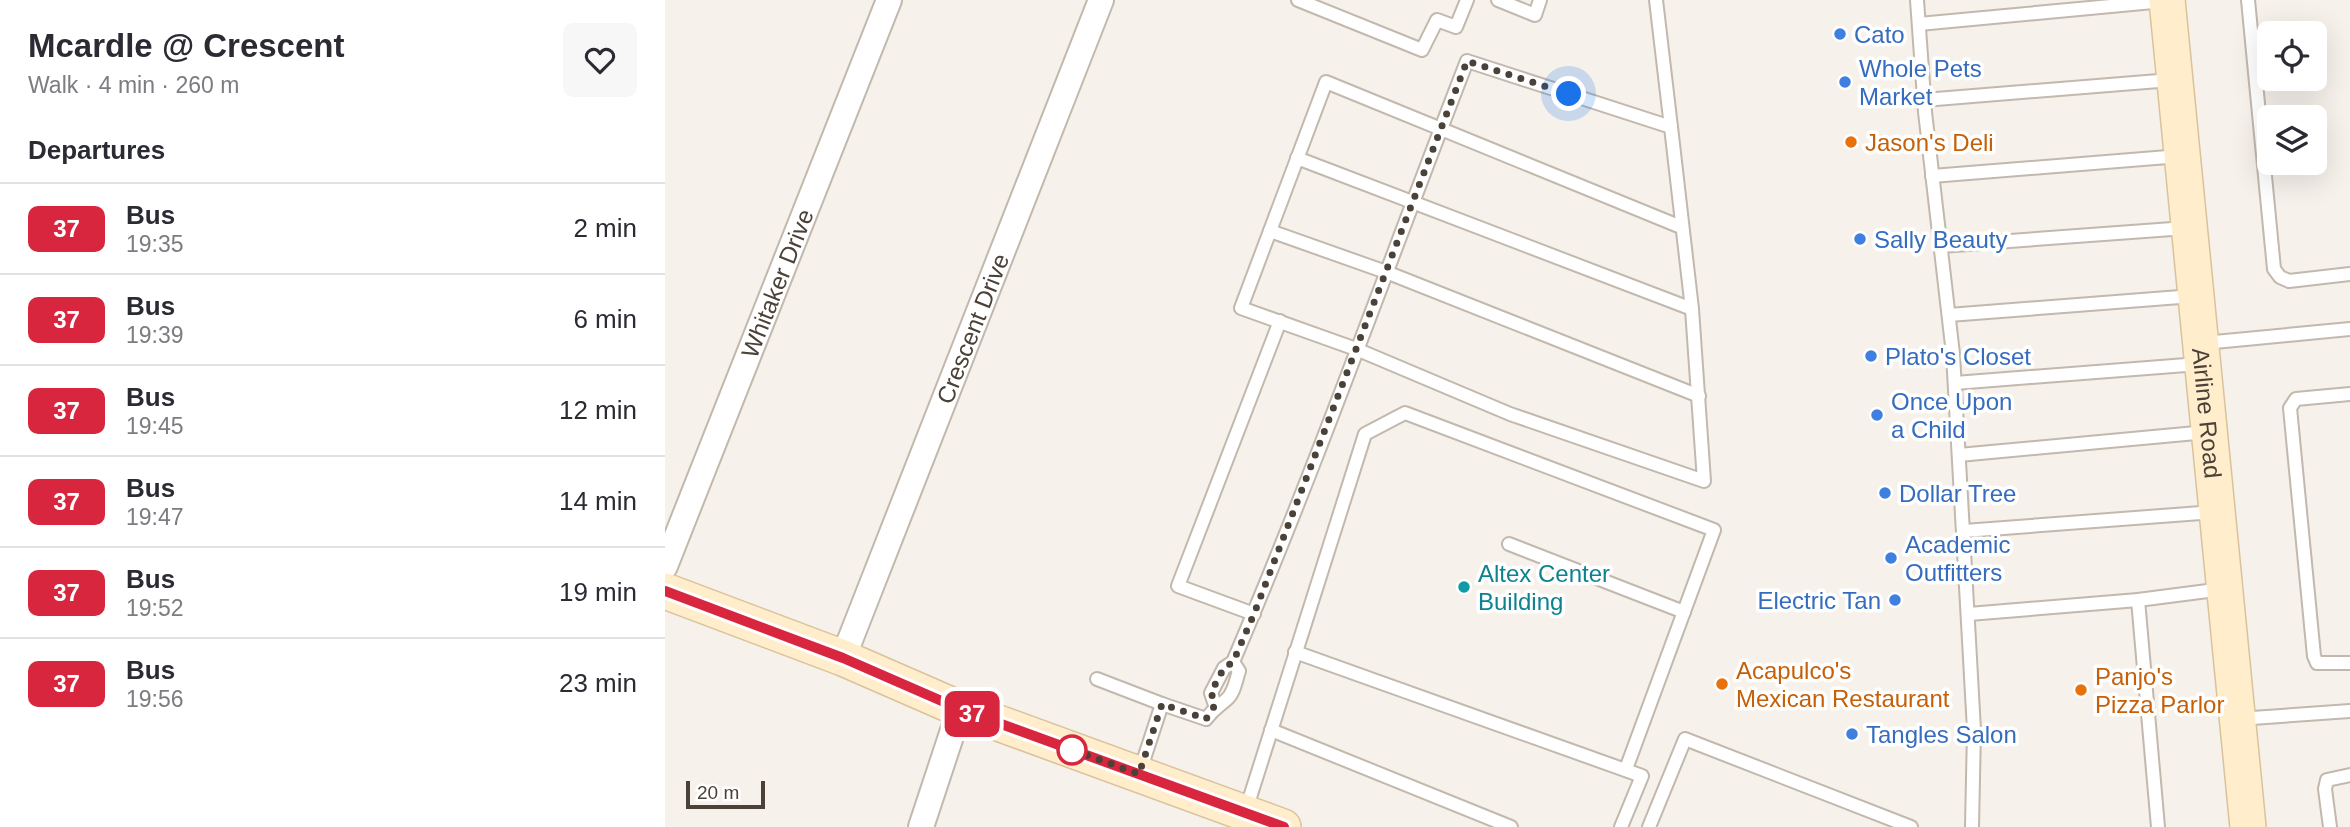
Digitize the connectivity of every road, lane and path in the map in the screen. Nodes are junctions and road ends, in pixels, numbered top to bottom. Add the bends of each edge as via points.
1 (889, 0) edge
2 (1101, 0) edge
3 (1298, 0) edge
4 (1467, 0) edge
5 (1498, 0) edge
6 (1540, 0) edge
7 (1656, 0) edge
8 (1917, 0) edge
9 (2167, 0) edge
10 (2248, 0) edge
11 (1919, 24) junction
12 (2175, 79) junction
13 (1924, 100) junction
14 (1671, 127) junction
15 (1441, 129) junction
16 (2183, 156) junction
17 (1297, 158) junction
18 (1932, 176) junction
19 (1412, 204) junction
20 (1681, 227) junction
21 (2190, 228) junction
22 (1270, 231) junction
23 (1941, 246) junction
24 (1385, 272) junction
25 (2350, 274) edge
26 (2196, 295) junction
27 (1692, 309) junction
28 (1949, 315) junction
29 (1280, 321) junction
30 (2350, 329) edge
31 (1356, 349) junction
32 (2202, 354) junction
33 (1955, 383) junction
34 (2350, 394) edge
35 (1699, 396) junction
36 (2210, 432) junction
37 (1959, 455) junction
38 (2218, 512) junction
39 (1964, 531) junction
40 (1509, 544) dead end
41 (665, 566) edge
42 (2225, 589) junction
43 (665, 591) edge
44 (2138, 600) junction
45 (1684, 612) junction
46 (1254, 614) junction
47 (1969, 614) junction
48 (1295, 652) junction
49 (843, 658) junction
50 (2350, 663) edge
51 (1097, 679) dead end
52 (1162, 704) junction
53 (960, 709) junction
54 (2350, 711) edge
55 (2238, 719) junction
56 (1271, 730) junction
57 (1626, 769) junction
58 (1139, 774) junction
59 (2350, 775) edge
60 (1242, 820) edge
61 (1885, 823) edge
62 (921, 827) edge
63 (1283, 827) edge
64 (1511, 827) edge
65 (1621, 827) edge
66 (1649, 827) edge
67 (1911, 827) edge
68 (1972, 827) edge
69 (2158, 827) edge
70 (2248, 827) edge
71 (2330, 827) edge

1 - 41 street, Whitaker Drive
2 - 49 street, Crescent Drive
3 - 4 lane via 1422,50 1437,20 1456,27
5 - 6 lane via 1535,15
7 - 14 lane
8 - 11 lane
9 - 11 lane
9 - 12 main road, Airline Road
10 - 25 lane via 2274,270 2289,281
11 - 13 lane
12 - 13 lane
12 - 16 main road, Airline Road
13 - 18 lane
14 - 15 lane via 1467,61
14 - 20 lane
15 - 17 lane via 1326,82
15 - 19 lane
15 - 20 lane
16 - 18 lane
16 - 21 main road, Airline Road
17 - 19 lane
17 - 22 lane
18 - 23 lane
19 - 24 lane
19 - 27 lane
20 - 27 lane
21 - 23 lane
21 - 26 main road, Airline Road
22 - 24 lane
22 - 29 lane via 1241,308
23 - 28 lane
24 - 31 lane
24 - 35 lane
26 - 28 lane
26 - 32 main road, Airline Road
27 - 35 lane
28 - 33 lane
29 - 31 lane
29 - 46 lane via 1178,586
30 - 32 lane
31 - 35 lane via 1510,414 1704,481
31 - 46 lane
32 - 33 lane
32 - 36 main road, Airline Road
33 - 37 lane
34 - 50 lane via 2296,399 2290,408 2314,656 2317,663 2326,665
36 - 37 lane
36 - 38 main road, Airline Road
37 - 39 lane
38 - 39 lane
38 - 42 main road, Airline Road
39 - 47 lane
40 - 45 lane
42 - 44 lane
42 - 55 main road, Airline Road
43 - 49 main road
44 - 47 lane
44 - 69 lane
45 - 48 lane via 1714,530 1405,413 1365,434
45 - 57 lane
46 - 52 lane via 1233,662 1239,671 1228,699 1215,705 1206,719
47 - 68 lane
48 - 56 lane
48 - 57 lane
49 - 53 main road
51 - 52 lane
52 - 58 lane
53 - 58 main road
53 - 62 street
54 - 55 lane
55 - 70 main road, Airline Road
56 - 60 lane
56 - 64 lane
57 - 65 lane via 1642,776
58 - 60 main road
59 - 71 lane via 2327,780
60 - 63 main road
61 - 66 lane via 1685,739
61 - 67 lane

